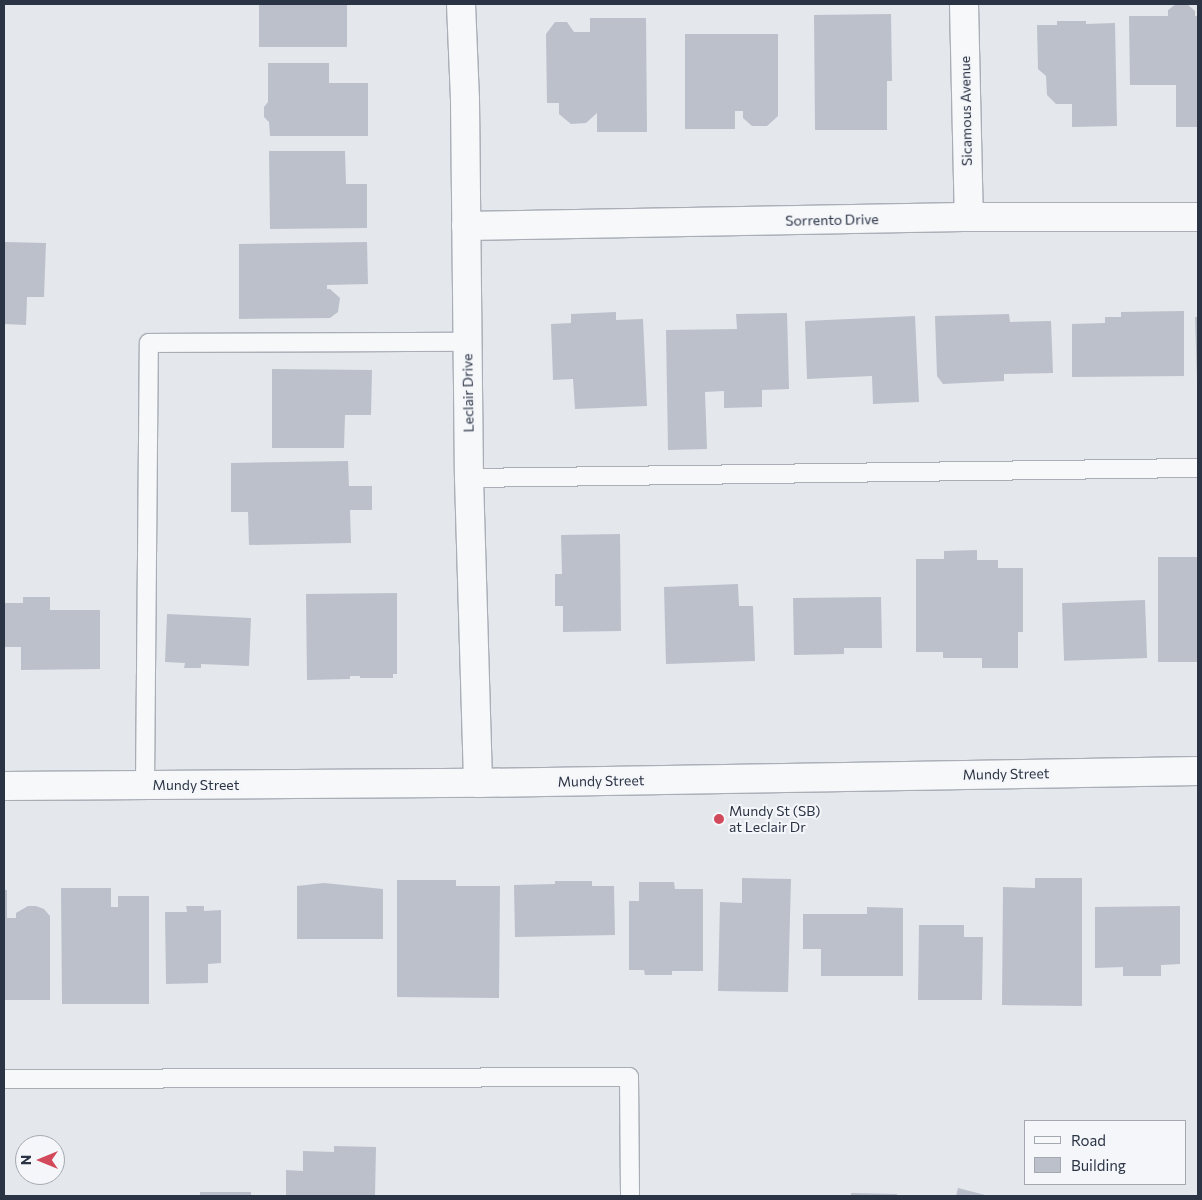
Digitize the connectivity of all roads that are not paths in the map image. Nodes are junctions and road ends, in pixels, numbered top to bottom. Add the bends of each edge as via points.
1 (461, 4) edge
2 (964, 4) edge
3 (969, 217) junction
4 (1198, 217) edge
5 (466, 226) junction
6 (467, 342) junction
7 (1198, 468) edge
8 (469, 478) junction
9 (1198, 771) edge
10 (478, 783) junction
11 (145, 785) junction
12 (4, 786) edge
13 (4, 1079) edge
14 (630, 1196) edge

1 - 5 street, Leclair Drive
2 - 3 street, Sicamous Avenue
3 - 4 street, Sorrento Drive
3 - 5 street, Sorrento Drive
5 - 6 street, Leclair Drive
6 - 8 street, Leclair Drive
6 - 11 lane via 149,343
7 - 8 lane
8 - 10 street, Leclair Drive
9 - 10 street, Mundy Street
10 - 11 street, Mundy Street
11 - 12 street, Mundy Street
13 - 14 lane via 629,1077

